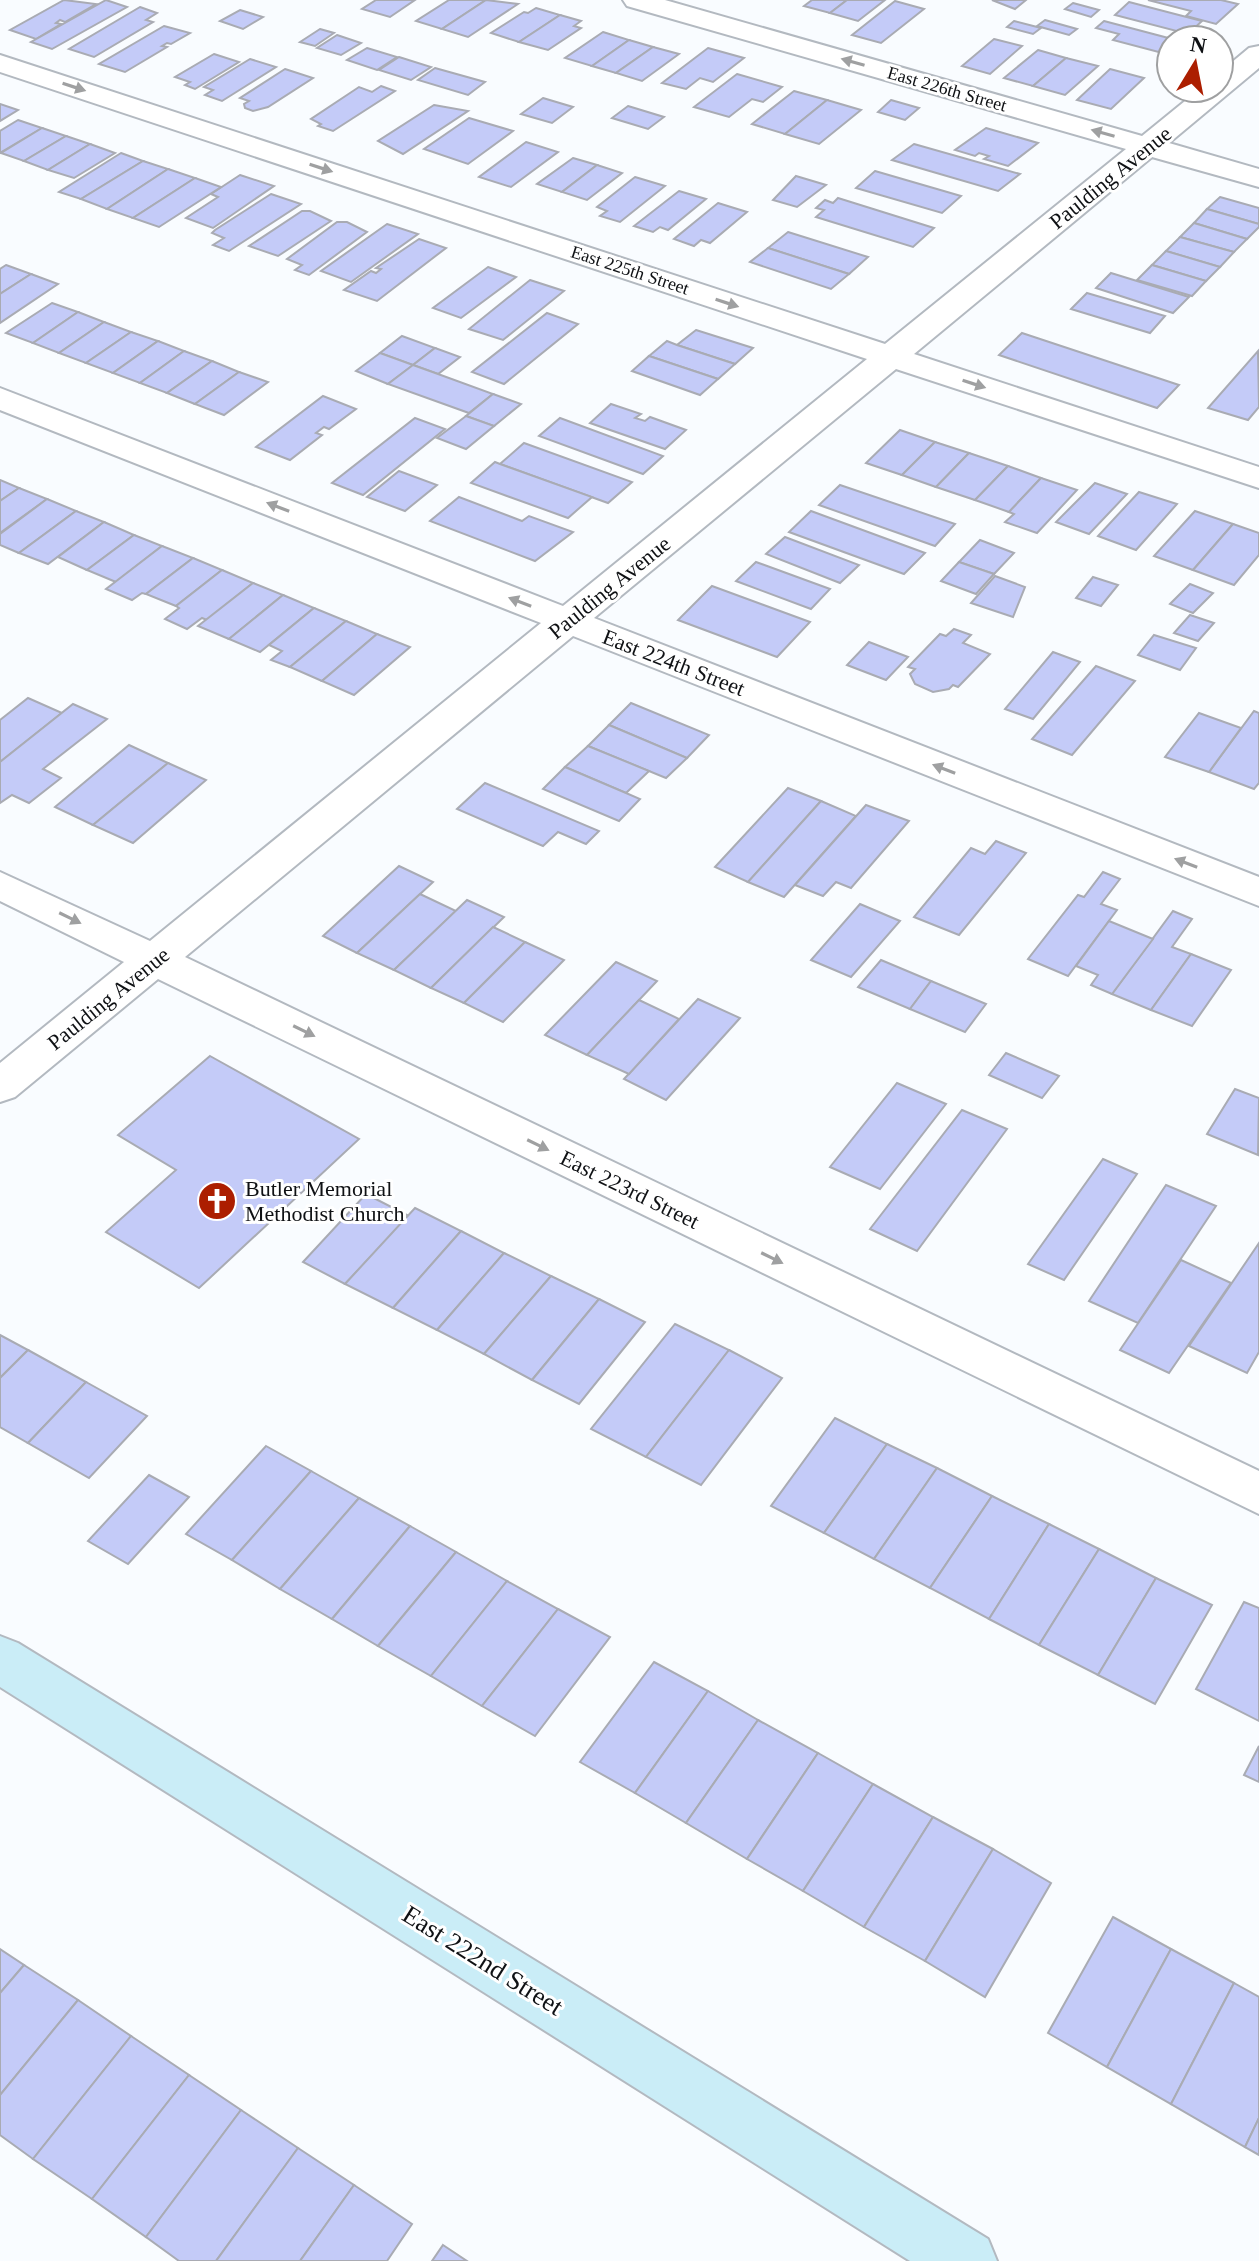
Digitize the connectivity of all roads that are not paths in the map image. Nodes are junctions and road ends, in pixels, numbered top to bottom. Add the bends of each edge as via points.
1 (636, 0) edge
2 (1259, 54) edge
3 (0, 63) edge
4 (1235, 74) edge
5 (1199, 104) edge
6 (1148, 146) junction
7 (1259, 178) edge
8 (891, 356) junction
9 (0, 398) edge
10 (1259, 478) edge
11 (567, 621) junction
12 (0, 885) edge
13 (1259, 892) edge
14 (155, 959) junction
15 (0, 1086) edge
16 (1259, 1494) edge
17 (0, 1659) edge
18 (966, 2261) edge

6 -> 1 street, East 226th Street
2 - 4 street, Paulding Avenue
3 -> 8 street, East 225th Street
5 - 6 street, Paulding Avenue
6 - 7 street, East 226th Street
6 - 8 street, Paulding Avenue
8 -> 10 street, East 225th Street
8 - 11 street, Paulding Avenue
11 -> 9 street, East 224th Street
13 -> 11 street, East 224th Street
11 - 14 street, Paulding Avenue
12 -> 14 street, East 223rd Street
14 - 15 street, Paulding Avenue
14 -> 16 street, East 223rd Street
17 - 18 street, East 222nd Street

